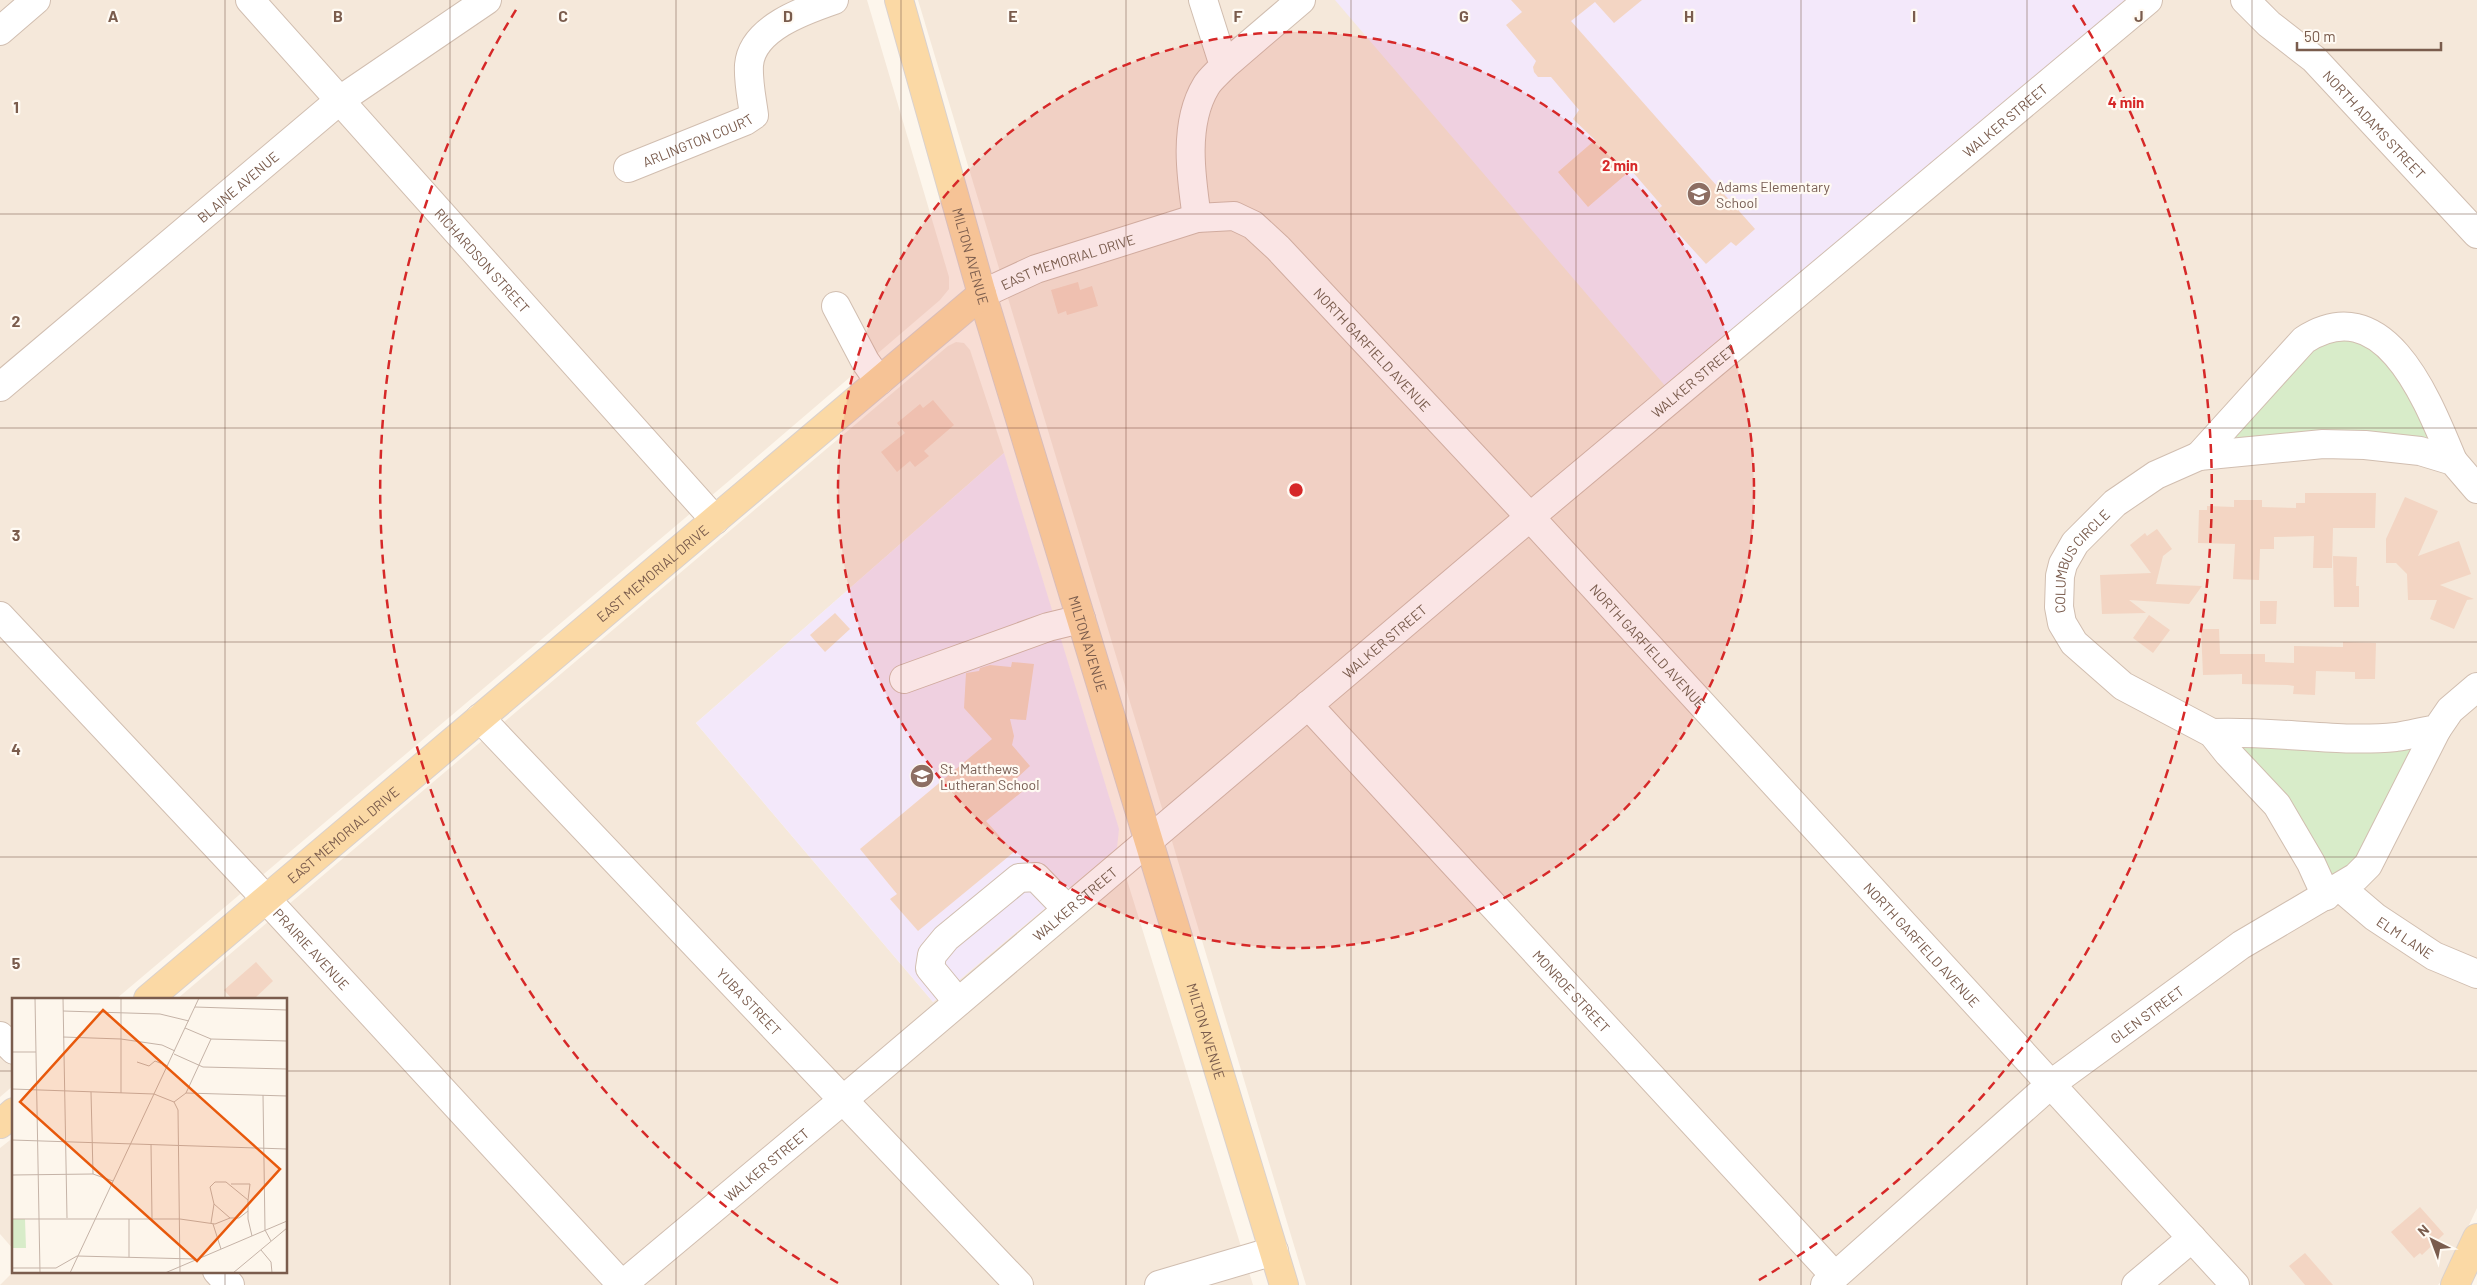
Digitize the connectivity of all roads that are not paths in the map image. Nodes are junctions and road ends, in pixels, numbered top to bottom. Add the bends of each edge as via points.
1 (36, 0) edge
2 (250, 0) edge
3 (487, 0) edge
4 (834, 0) edge
5 (899, 0) edge
6 (1202, 0) edge
7 (1302, 0) edge
8 (2148, 0) edge
9 (2245, 0) edge
10 (0, 31) edge
11 (1224, 66) junction
12 (340, 100) junction
13 (628, 168) dead end
14 (1197, 218) junction
15 (2477, 234) edge
16 (982, 294) junction
17 (836, 306) dead end
18 (879, 381) junction
19 (0, 386) edge
20 (2199, 456) junction
21 (2453, 461) junction
22 (2477, 489) edge
23 (1530, 517) junction
24 (715, 520) junction
25 (0, 616) edge
26 (1080, 618) junction
27 (904, 679) dead end
28 (2477, 687) edge
29 (1308, 705) junction
30 (480, 718) junction
31 (2437, 729) junction
32 (2212, 733) junction
33 (1148, 840) junction
34 (2333, 892) junction
35 (266, 899) junction
36 (1067, 909) junction
37 (2477, 974) edge
38 (149, 998) edge
39 (958, 1002) junction
40 (0, 1036) edge
41 (12, 1048) edge
42 (2051, 1084) junction
43 (843, 1100) junction
44 (12, 1114) edge
45 (0, 1124) edge
46 (2192, 1238) junction
47 (2477, 1238) edge
48 (1274, 1251) junction
49 (218, 1272) edge
50 (1830, 1280) edge
51 (230, 1285) edge
52 (622, 1285) edge
53 (1019, 1285) edge
54 (1159, 1285) edge
55 (1284, 1285) edge
56 (2136, 1285) edge
57 (2235, 1285) edge
58 (2455, 1285) edge

1 - 10 street
2 - 12 street, RICHARDSON STREET
3 - 12 street, BLAINE AVENUE
4 - 13 street, ARLINGTON COURT via 778,24 752,53 749,64 754,115
5 - 16 main road, MILTON AVENUE
6 - 11 street
7 - 11 street
8 - 23 street, WALKER STREET
9 - 15 street, NORTH ADAMS STREET via 2269,24 2314,59
11 - 14 street via 1206,85 1192,127 1192,182
12 - 19 street, BLAINE AVENUE
12 - 24 street, RICHARDSON STREET
14 - 16 street, EAST MEMORIAL DRIVE via 1036,269
14 - 23 street, NORTH GARFIELD AVENUE via 1234,216 1259,231 1278,248
16 - 18 main road, EAST MEMORIAL DRIVE
16 - 26 main road, MILTON AVENUE
17 - 18 street
18 - 24 main road, EAST MEMORIAL DRIVE
20 - 21 street, COLUMBUS CIRCLE via 2286,446 2365,444 2420,451
20 - 21 street, COLUMBUS CIRCLE via 2304,340 2316,332 2347,326 2366,329 2394,352 2429,404
20 - 32 street, COLUMBUS CIRCLE via 2133,489 2087,529 2063,564 2059,607 2067,632 2105,672 2169,713
21 - 22 street, COLUMBUS CIRCLE
23 - 29 street, WALKER STREET
23 - 42 street, NORTH GARFIELD AVENUE
24 - 30 main road, EAST MEMORIAL DRIVE
25 - 35 street, PRAIRIE AVENUE
26 - 27 street
26 - 33 main road, MILTON AVENUE
28 - 31 street via 2450,710
29 - 33 street, WALKER STREET
29 - 50 street, MONROE STREET
30 - 35 main road, EAST MEMORIAL DRIVE
30 - 43 street, YUBA STREET
31 - 32 street, COLUMBUS CIRCLE via 2395,737
31 - 34 street, GLEN STREET via 2368,865
32 - 34 street, COLUMBUS CIRCLE via 2277,805 2311,863
33 - 36 street, WALKER STREET
33 - 48 main road, MILTON AVENUE
34 - 37 street, ELM LANE via 2434,956
34 - 42 street, GLEN STREET via 2241,945
35 - 38 main road, EAST MEMORIAL DRIVE
35 - 52 street, PRAIRIE AVENUE
36 - 39 street, WALKER STREET
36 - 39 street via 1036,877 1019,878 946,938 932,955 930,968
39 - 43 street, WALKER STREET
40 - 41 street
42 - 46 street, NORTH GARFIELD AVENUE
42 - 50 street, GLEN STREET
43 - 52 street, WALKER STREET
43 - 53 street, YUBA STREET
44 - 45 main road
46 - 56 street
46 - 57 street, NORTH GARFIELD AVENUE
47 - 58 main road
48 - 54 street
48 - 55 main road, MILTON AVENUE
49 - 51 street

